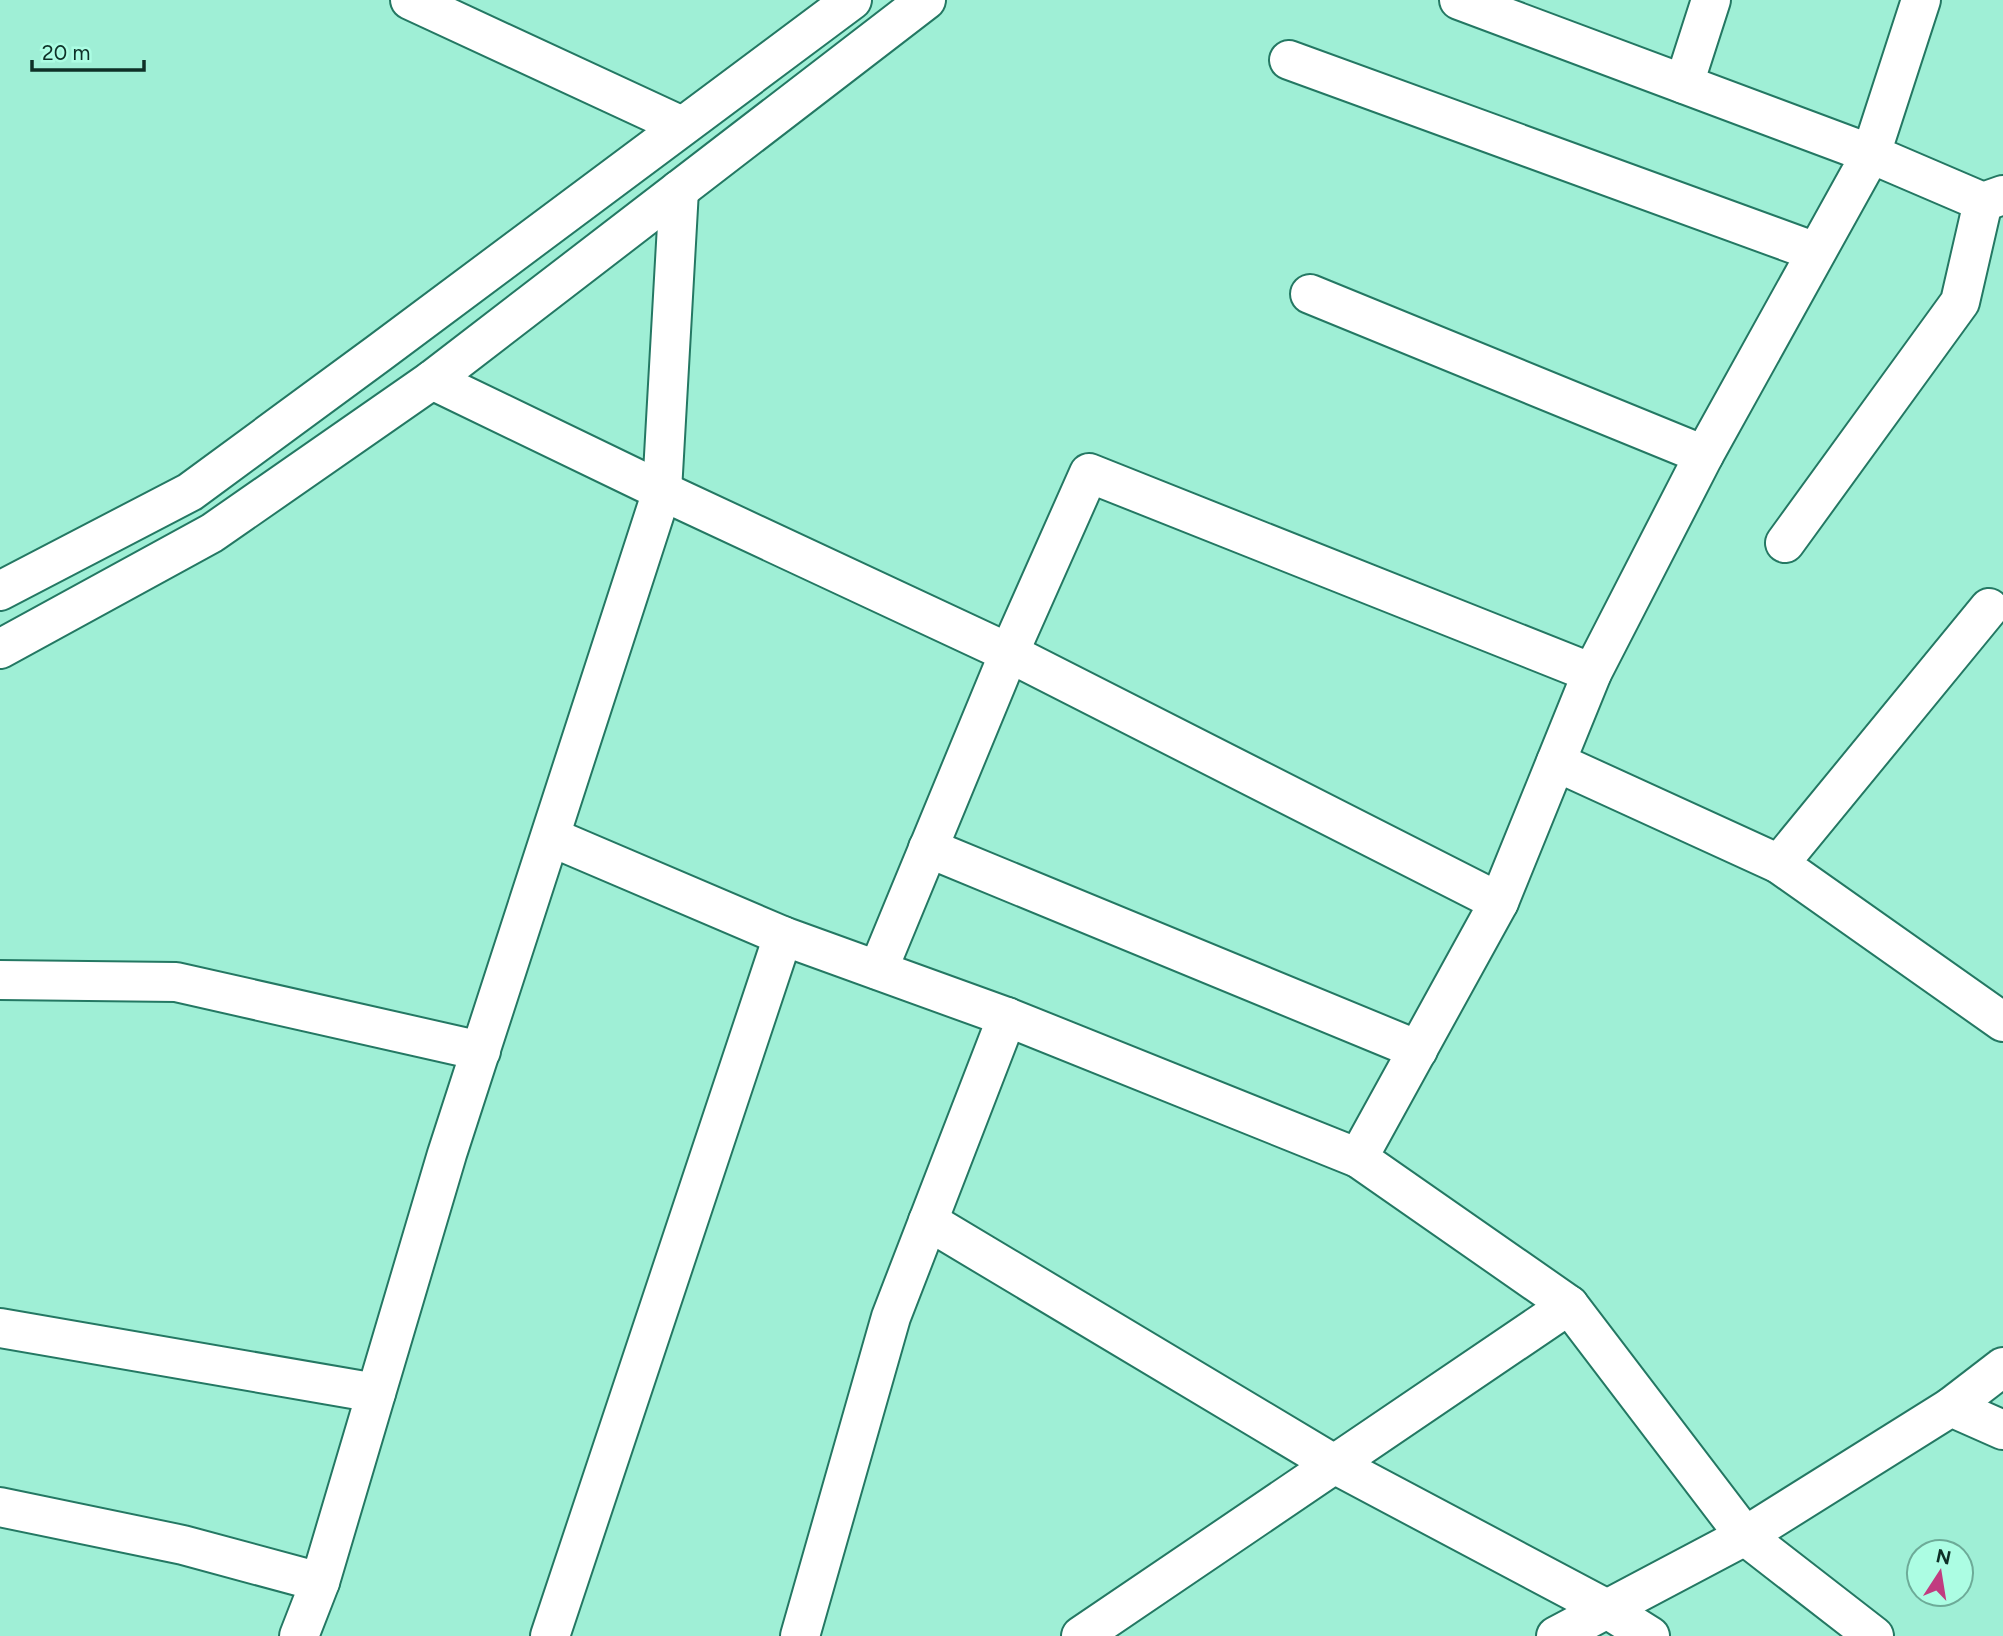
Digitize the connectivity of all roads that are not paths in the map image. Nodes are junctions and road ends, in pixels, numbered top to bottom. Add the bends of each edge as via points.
1 (410, 0) edge
2 (852, 0) edge
3 (926, 0) edge
4 (1459, 0) edge
5 (1711, 0) edge
6 (1921, 0) edge
7 (1289, 60) dead end
8 (1684, 84) junction
9 (682, 125) junction
10 (1871, 154) junction
11 (679, 190) junction
12 (1993, 199) edge
13 (1816, 252) junction
14 (1310, 294) dead end
15 (432, 380) junction
16 (1704, 455) junction
17 (662, 491) junction
18 (1785, 543) dead end
19 (0, 591) edge
20 (1989, 608) dead end
21 (0, 649) edge
22 (1009, 653) junction
23 (1592, 673) junction
24 (1556, 762) junction
25 (551, 837) junction
26 (928, 848) junction
27 (1779, 864) junction
28 (1499, 902) junction
29 (783, 936) junction
30 (878, 970) junction
31 (0, 980) edge
32 (1007, 1017) junction
33 (2003, 1022) edge
34 (1418, 1050) junction
35 (481, 1051) junction
36 (1358, 1158) junction
37 (928, 1221) junction
38 (1569, 1305) junction
39 (0, 1328) edge
40 (2003, 1367) edge
41 (376, 1392) junction
42 (1951, 1407) junction
43 (2003, 1430) edge
44 (1334, 1464) junction
45 (0, 1507) edge
46 (1745, 1536) junction
47 (320, 1582) junction
48 (1607, 1609) junction
49 (312, 1632) edge
50 (550, 1636) edge
51 (800, 1636) edge
52 (1081, 1636) edge
53 (1556, 1636) edge
54 (1650, 1636) edge
55 (1874, 1636) edge

1 - 9 street
2 - 9 street
3 - 11 street
4 - 8 street
5 - 8 street
6 - 10 street
7 - 13 street
8 - 10 street
9 - 19 street via 190,492
10 - 12 street
10 - 13 street
11 - 15 street
11 - 17 street
12 - 18 street via 1961,302
13 - 16 street
14 - 16 street
15 - 17 street
15 - 21 street via 212,533
16 - 23 street
17 - 22 street
17 - 25 street
20 - 27 street
22 - 23 street via 1088,473
22 - 26 street
22 - 28 street
23 - 24 street
24 - 27 street
24 - 28 street
25 - 29 street
25 - 35 street
26 - 30 street
26 - 34 street
27 - 33 street
28 - 34 street
29 - 30 street
29 - 50 street
30 - 32 street
31 - 35 street via 176,982
32 - 36 street
32 - 37 street
34 - 36 street
35 - 41 street
36 - 38 street
37 - 44 street
37 - 51 street via 891,1317
38 - 44 street
38 - 46 street
39 - 41 street
40 - 42 street
41 - 47 street
42 - 43 street
42 - 46 street
44 - 48 street
44 - 52 street
45 - 47 street via 183,1545
46 - 48 street
46 - 55 street
47 - 49 street
48 - 53 street
48 - 54 street

